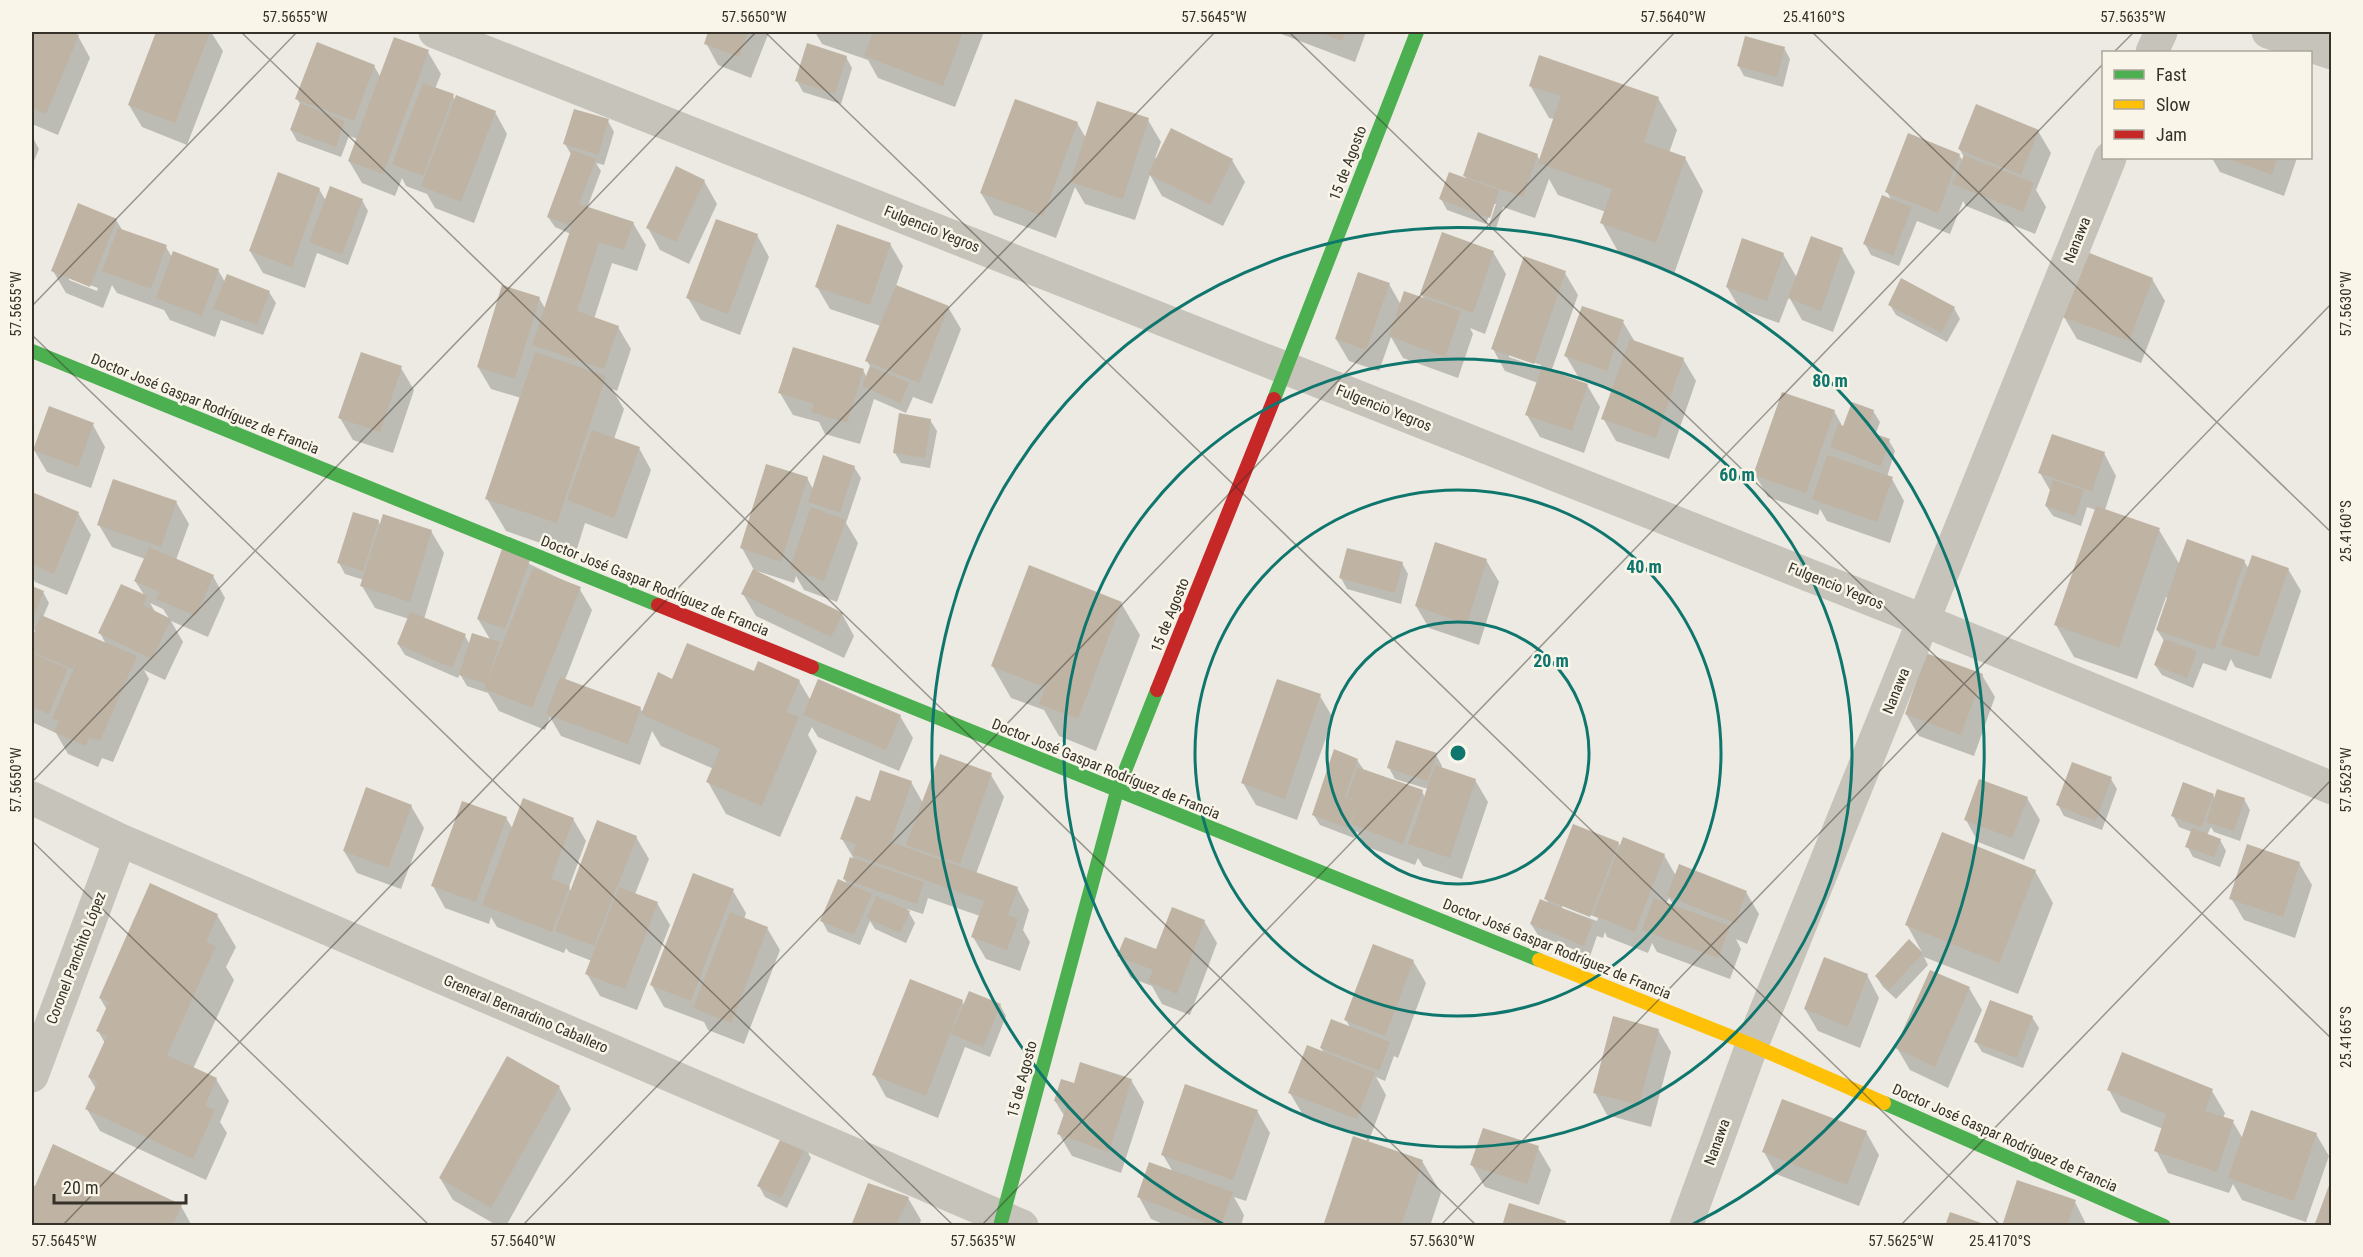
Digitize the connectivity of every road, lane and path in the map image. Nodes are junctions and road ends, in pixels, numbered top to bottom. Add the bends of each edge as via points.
1 (435, 32) edge
2 (1417, 32) edge
3 (2161, 32) edge
4 (2268, 32) edge
5 (2152, 51) edge
6 (2331, 53) edge
7 (2110, 159) edge
8 (32, 351) edge
9 (1286, 370) junction
10 (1925, 621) junction
11 (2331, 788) edge
12 (1117, 791) junction
13 (32, 798) edge
14 (120, 840) junction
15 (1752, 1045) junction
16 (32, 1076) edge
17 (1008, 1223) edge
18 (1686, 1226) edge
19 (2164, 1226) edge

1 - 9 street, Fulgencio Yegros
2 - 9 street, 15 de Agosto
3 - 5 street
4 - 6 street
7 - 10 street, Nanawa
8 - 12 street, Doctor José Gaspar Rodríguez de Francia
9 - 10 street, Fulgencio Yegros
9 - 12 street, 15 de Agosto
10 - 11 street, Fulgencio Yegros
10 - 15 street, Nanawa
12 - 15 street, Doctor José Gaspar Rodríguez de Francia
12 - 17 street, 15 de Agosto
13 - 14 street, Greneral Bernardino Caballero
14 - 16 street, Coronel Panchito López
14 - 17 street, Greneral Bernardino Caballero
15 - 18 street, Nanawa
15 - 19 street, Doctor José Gaspar Rodríguez de Francia

